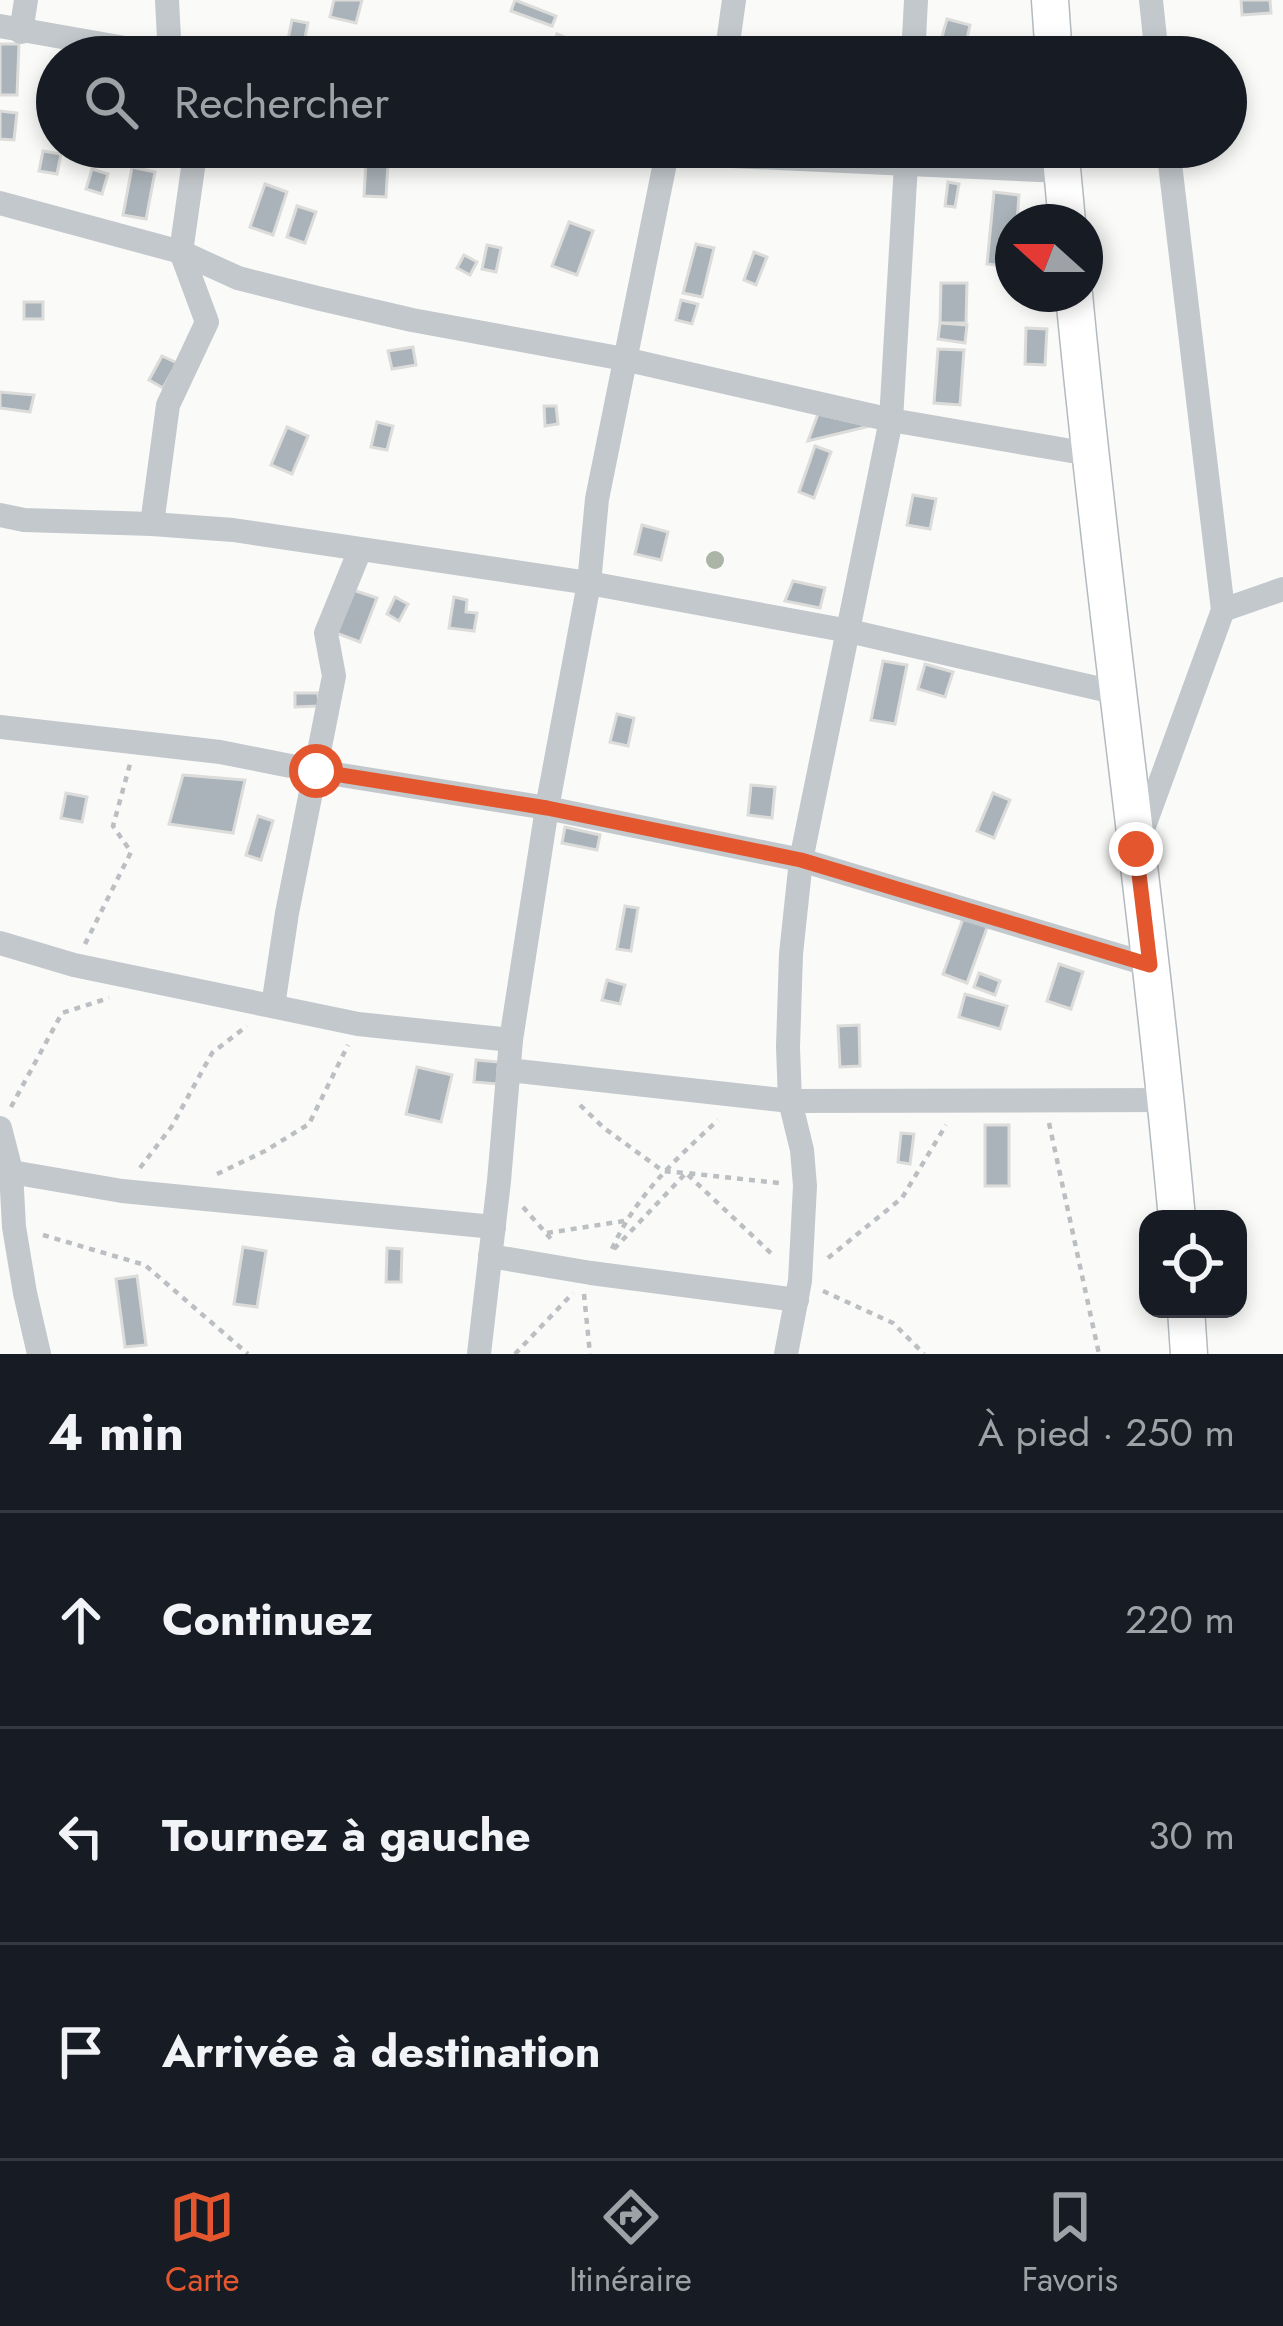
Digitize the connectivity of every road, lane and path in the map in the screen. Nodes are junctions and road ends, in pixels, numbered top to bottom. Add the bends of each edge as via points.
1 (26, 0) edge
2 (167, 0) edge
3 (734, 0) edge
4 (916, 0) edge
5 (1050, 0) edge
6 (1150, 0) edge
7 (11, 29) edge
8 (51, 36) edge
9 (170, 36) edge
10 (729, 36) edge
11 (914, 36) edge
12 (1053, 36) edge
13 (1154, 36) edge
14 (194, 168) edge
15 (664, 168) edge
16 (905, 168) edge
17 (1062, 168) edge
18 (1170, 168) edge
19 (0, 203) edge
20 (1065, 204) edge
21 (181, 252) junction
22 (1076, 312) edge
23 (624, 359) junction
24 (891, 420) junction
25 (1089, 454) junction
26 (0, 515) edge
27 (152, 524) junction
28 (360, 550) junction
29 (589, 583) junction
30 (1283, 589) edge
31 (1223, 610) junction
32 (848, 631) junction
33 (1118, 693) junction
34 (0, 728) edge
35 (136, 742) junction
36 (316, 771) junction
37 (547, 808) junction
38 (1136, 849) junction
39 (801, 860) junction
40 (0, 943) edge
41 (74, 965) junction
42 (1150, 965) junction
43 (156, 982) junction
44 (272, 1006) junction
45 (358, 1024) junction
46 (511, 1040) junction
47 (508, 1070) junction
48 (550, 1075) junction
49 (743, 1098) junction
50 (1044, 1100) junction
51 (1167, 1100) junction
52 (790, 1102) junction
53 (959, 1102) junction
54 (0, 1128) edge
55 (5, 1171) edge
56 (663, 1171) junction
57 (686, 1173) junction
58 (805, 1186) junction
59 (122, 1191) junction
60 (169, 1196) junction
61 (1176, 1210) edge
62 (625, 1220) junction
63 (494, 1226) junction
64 (14, 1227) junction
65 (547, 1233) dead end
66 (490, 1256) junction
67 (591, 1273) junction
68 (798, 1290) junction
69 (1187, 1318) edge
70 (37, 1354) edge
71 (248, 1354) edge
72 (479, 1354) edge
73 (515, 1354) edge
74 (786, 1354) edge
75 (924, 1354) edge
76 (1100, 1354) edge
77 (1189, 1354) edge

1 - 7 street
2 - 9 street
3 - 10 street
4 - 11 street
5 - 12 street
6 - 13 street
7 - 8 street
14 - 21 street
15 - 23 street
16 - 24 street
17 - 20 street
18 - 31 street
19 - 21 street
21 - 23 street via 238,278 316,298
21 - 27 street via 207,322 168,405
22 - 25 street
23 - 24 street
23 - 29 street
24 - 25 street
24 - 32 street
25 - 33 street
26 - 27 street
27 - 28 street
28 - 29 street
28 - 36 street via 326,633 334,676
29 - 32 street
29 - 37 street
30 - 31 street
31 - 38 street
32 - 33 street
32 - 39 street
33 - 38 street
34 - 35 street
35 - 36 street
35 - 41 path via 113,826 131,852
36 - 37 street
36 - 44 street
37 - 39 street
37 - 46 street
38 - 42 street
39 - 42 street
39 - 52 street
40 - 41 street
41 - 43 street
42 - 51 street
43 - 44 street
43 - 54 path via 62,1013
44 - 45 street
44 - 59 path via 212,1053 172,1126
45 - 46 street
45 - 60 path via 310,1124
46 - 47 street
47 - 48 street
47 - 63 street
48 - 49 street
48 - 56 path
49 - 52 street
49 - 56 path
50 - 51 street
50 - 53 street
50 - 76 path
51 - 61 street
52 - 53 street
52 - 58 street
53 - 68 path via 902,1198
54 - 55 street
55 - 59 street
55 - 64 street
56 - 57 path
56 - 62 path
57 - 58 path
57 - 62 path via 610,1253
57 - 68 path
58 - 68 street
59 - 60 street
60 - 63 street
62 - 65 path
63 - 66 street
64 - 70 street
64 - 71 path via 145,1264
66 - 67 street
66 - 72 street
67 - 68 street
67 - 73 path
68 - 74 street
68 - 75 path via 893,1323
69 - 77 street

